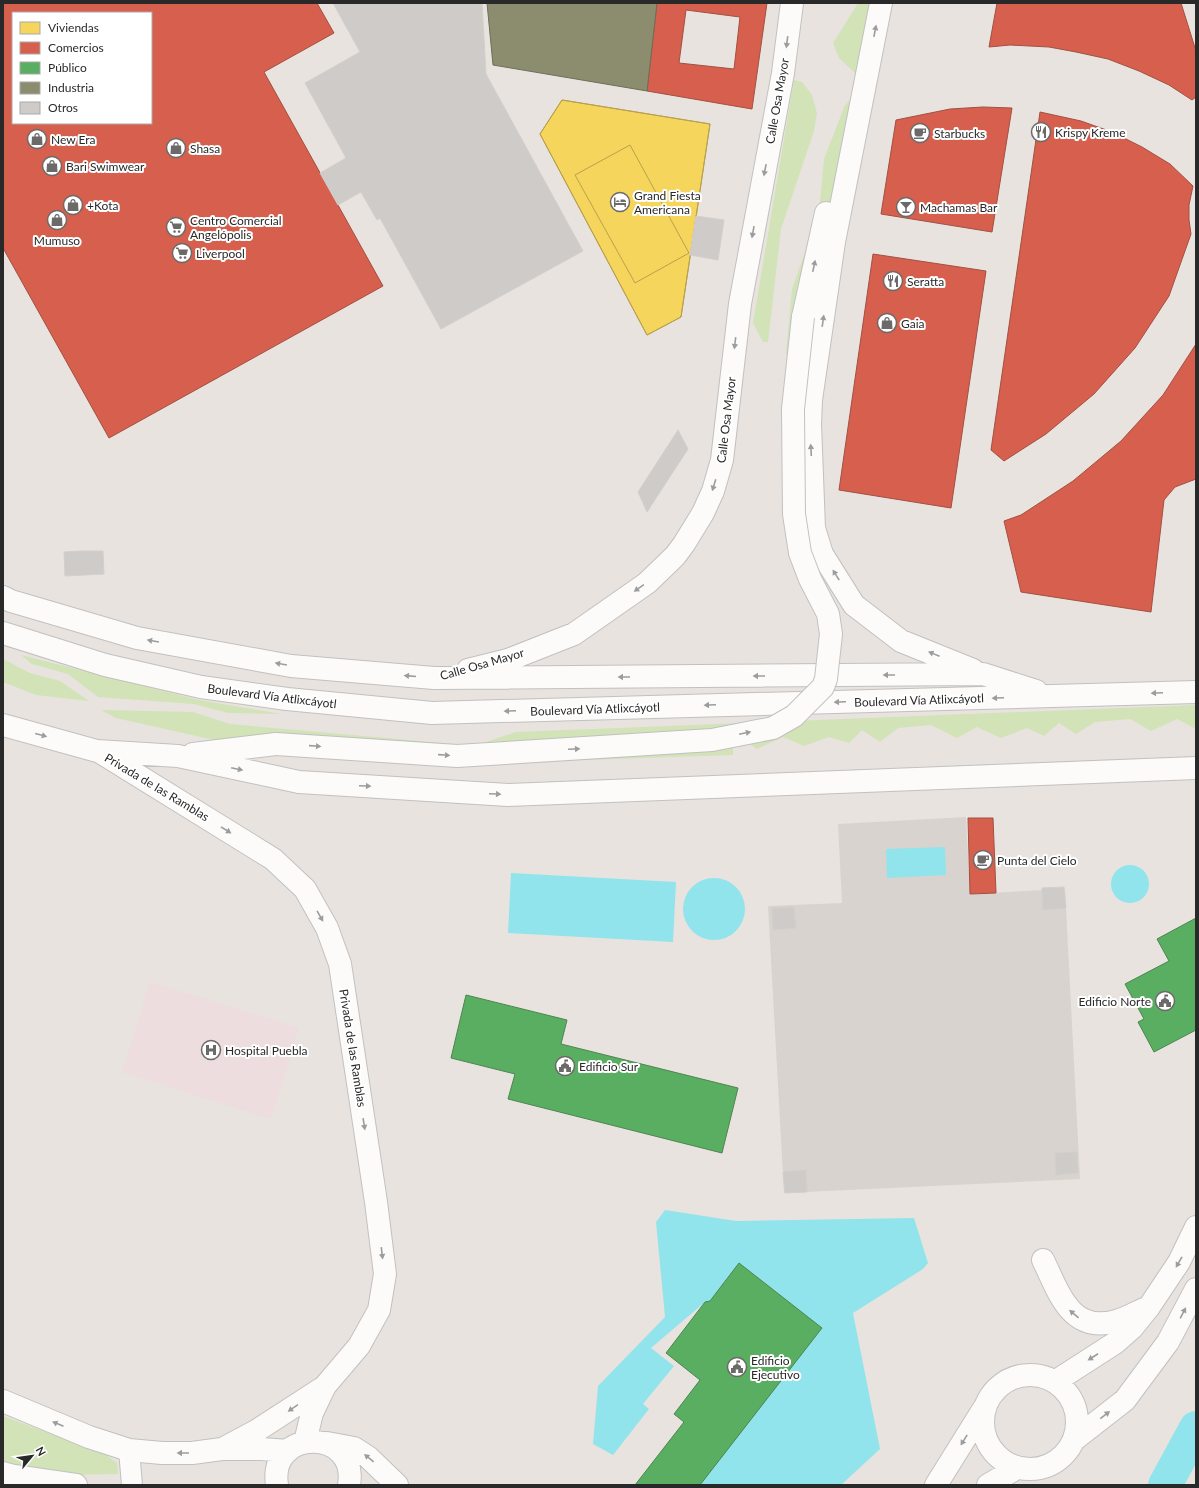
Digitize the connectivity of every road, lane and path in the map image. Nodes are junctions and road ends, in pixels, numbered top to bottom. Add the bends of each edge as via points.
1 (792, 3) edge
2 (881, 3) edge
3 (847, 172) junction
4 (3, 597) edge
5 (3, 633) edge
6 (983, 674) junction
7 (434, 678) junction
8 (1196, 692) edge
9 (1051, 696) junction
10 (3, 725) edge
11 (97, 751) junction
12 (178, 756) junction
13 (1196, 768) edge
14 (1196, 1227) edge
15 (1043, 1260) dead end
16 (1196, 1289) edge
17 (1149, 1307) junction
18 (1056, 1381) junction
19 (325, 1386) junction
20 (3, 1401) edge
21 (985, 1407) junction
22 (1075, 1439) junction
23 (306, 1445) junction
24 (222, 1449) junction
25 (129, 1450) junction
26 (1017, 1468) junction
27 (10, 1478) edge
28 (76, 1485) edge
29 (132, 1485) edge
30 (277, 1485) edge
31 (349, 1485) edge
32 (397, 1485) edge
33 (936, 1485) edge
34 (988, 1485) edge

1 -> 7 main road, Calle Osa Mayor via 779,95 740,304 722,460 703,513 675,556 648,583 574,634 508,660
3 -> 2 main road
6 -> 3 main road via 901,641 854,605 822,554 814,528 811,400
12 -> 3 main road, bridge via 276,744 457,756 712,740 773,728 794,716 823,687 831,634 828,614 800,553 794,514 793,409 803,317 826,213
7 -> 4 main road via 291,666 137,638
9 -> 5 main road, Boulevard Vía Atlixcáyotl via 432,713 287,699 201,687 105,665
6 -> 7 main road
6 - 9 main road
8 -> 9 main road, Boulevard Vía Atlixcáyotl
10 -> 11 main road
11 - 12 main road
11 -> 19 main road, Privada de las Ramblas via 273,859 305,889 327,928 340,964 385,1274 379,1310 359,1346
12 -> 13 main road via 299,782 508,795
14 -> 17 main road via 1179,1262
17 -> 15 main road via 1117,1321 1092,1324 1080,1318 1063,1302
22 -> 16 main road via 1125,1400 1168,1342
17 -> 18 main road via 1132,1328 1115,1343
18 - 21 main road via 1046,1376 1031,1374 1016,1376 1002,1383
18 - 22 main road via 1068,1393 1076,1407 1078,1429
19 - 23 main road, Privada de las Ramblas via 312,1413
19 -> 24 main road via 256,1431
25 -> 20 main road via 89,1437
21 - 26 main road via 985,1437 992,1450 1003,1461
21 -> 33 main road
22 - 26 main road via 1068,1452 1058,1461 1045,1467
23 - 24 main road
23 - 30 main road, Privada de las Ramblas via 282,1458 278,1466
23 - 31 main road via 333,1447 340,1453 348,1465
32 -> 23 main road via 368,1457 354,1448
24 -> 25 main road via 192,1453
25 - 29 street
26 - 34 main road
27 - 28 main road

